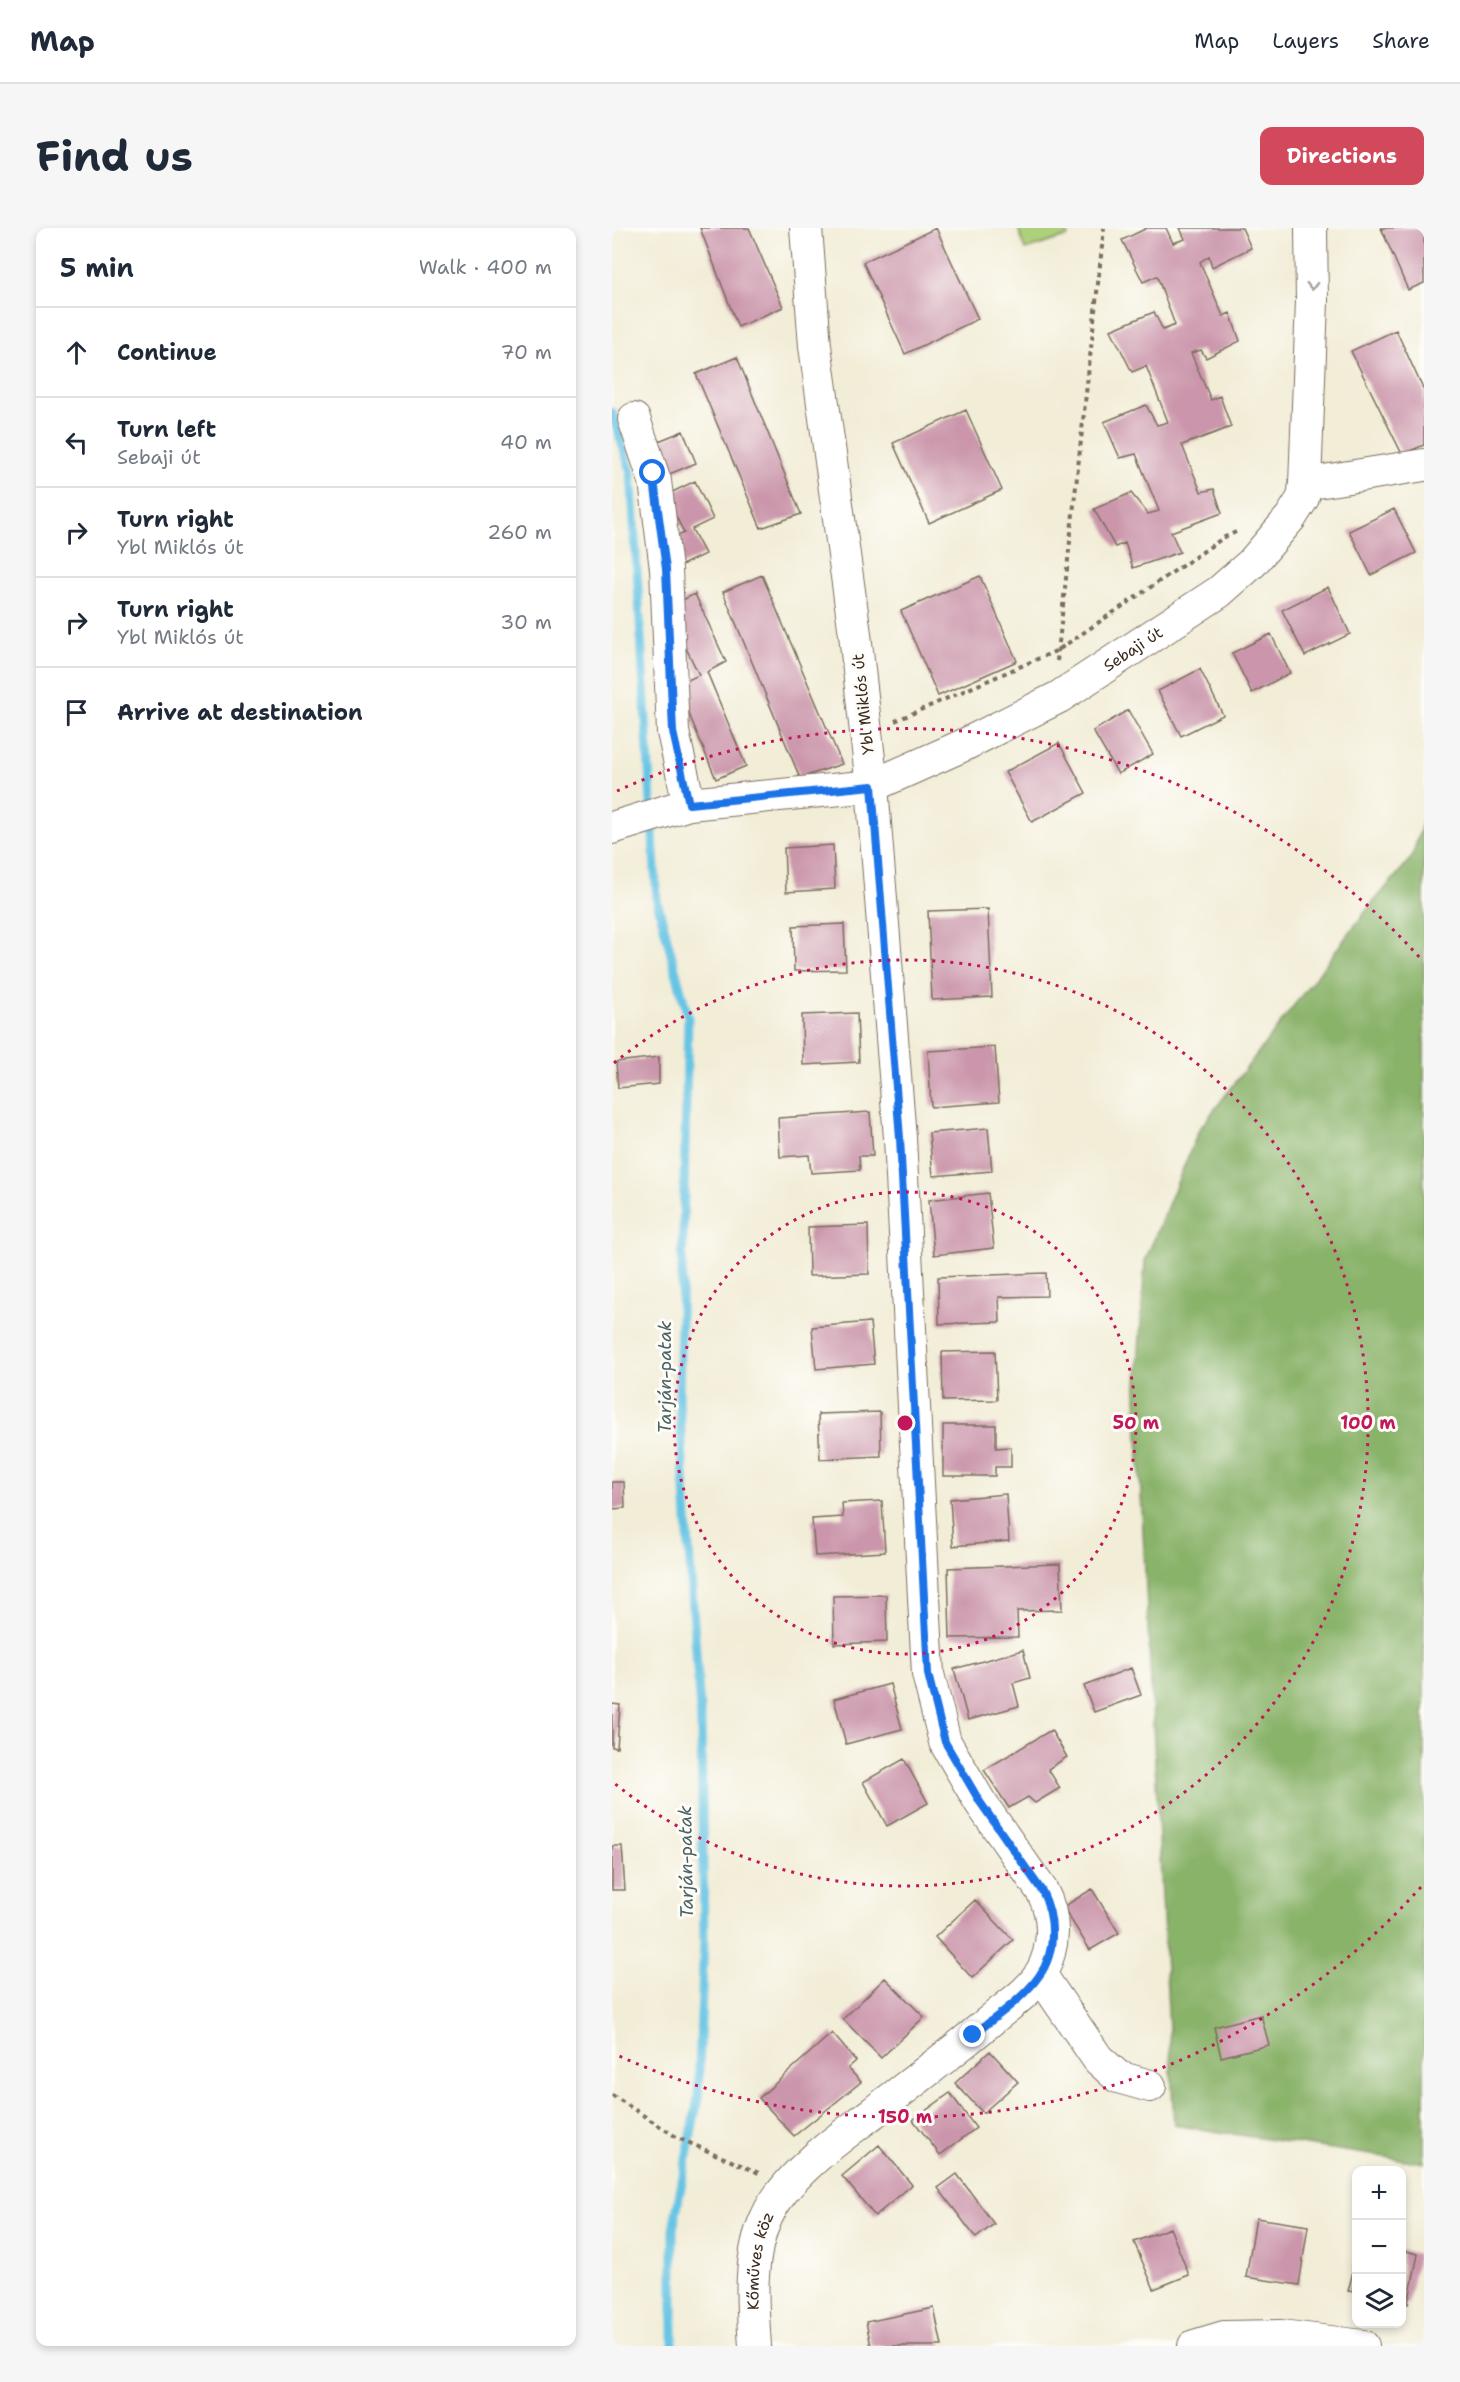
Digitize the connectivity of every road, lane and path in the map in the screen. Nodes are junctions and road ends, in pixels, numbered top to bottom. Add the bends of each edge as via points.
1 (806, 228) edge
2 (1104, 228) edge
3 (1311, 228) edge
4 (634, 419) dead end
5 (1424, 465) edge
6 (1305, 484) junction
7 (1242, 529) dead end
8 (1058, 650) junction
9 (1052, 700) junction
10 (866, 732) junction
11 (872, 786) junction
12 (652, 816) edge
13 (1040, 1974) junction
14 (1150, 2086) dead end
15 (612, 2095) edge
16 (789, 2185) junction
17 (755, 2346) edge
18 (1194, 2346) edge
19 (1363, 2346) edge

1 - 10 street, Ybl Miklós út via 815,346
2 - 8 path
3 -> 6 street, Sebaji út
4 - 12 street via 655,481 666,569 673,732
5 - 6 street
6 - 9 street, Sebaji út via 1291,517 1234,579 1193,610
7 - 8 path
8 - 9 path
8 - 10 path
9 - 11 street, Sebaji út
10 - 11 street, Ybl Miklós út
11 - 12 street, Sebaji út
11 - 13 street, Ybl Miklós út via 900,1138 928,1674 945,1742 1048,1903 1054,1932
13 - 14 street via 1098,2059 1118,2077
13 - 16 street, Ybl Miklós út via 973,2035 837,2141
15 - 16 path via 678,2138
16 - 17 street, Kőműves köz via 767,2214 757,2239 753,2289
18 - 19 street via 1224,2337 1281,2336

